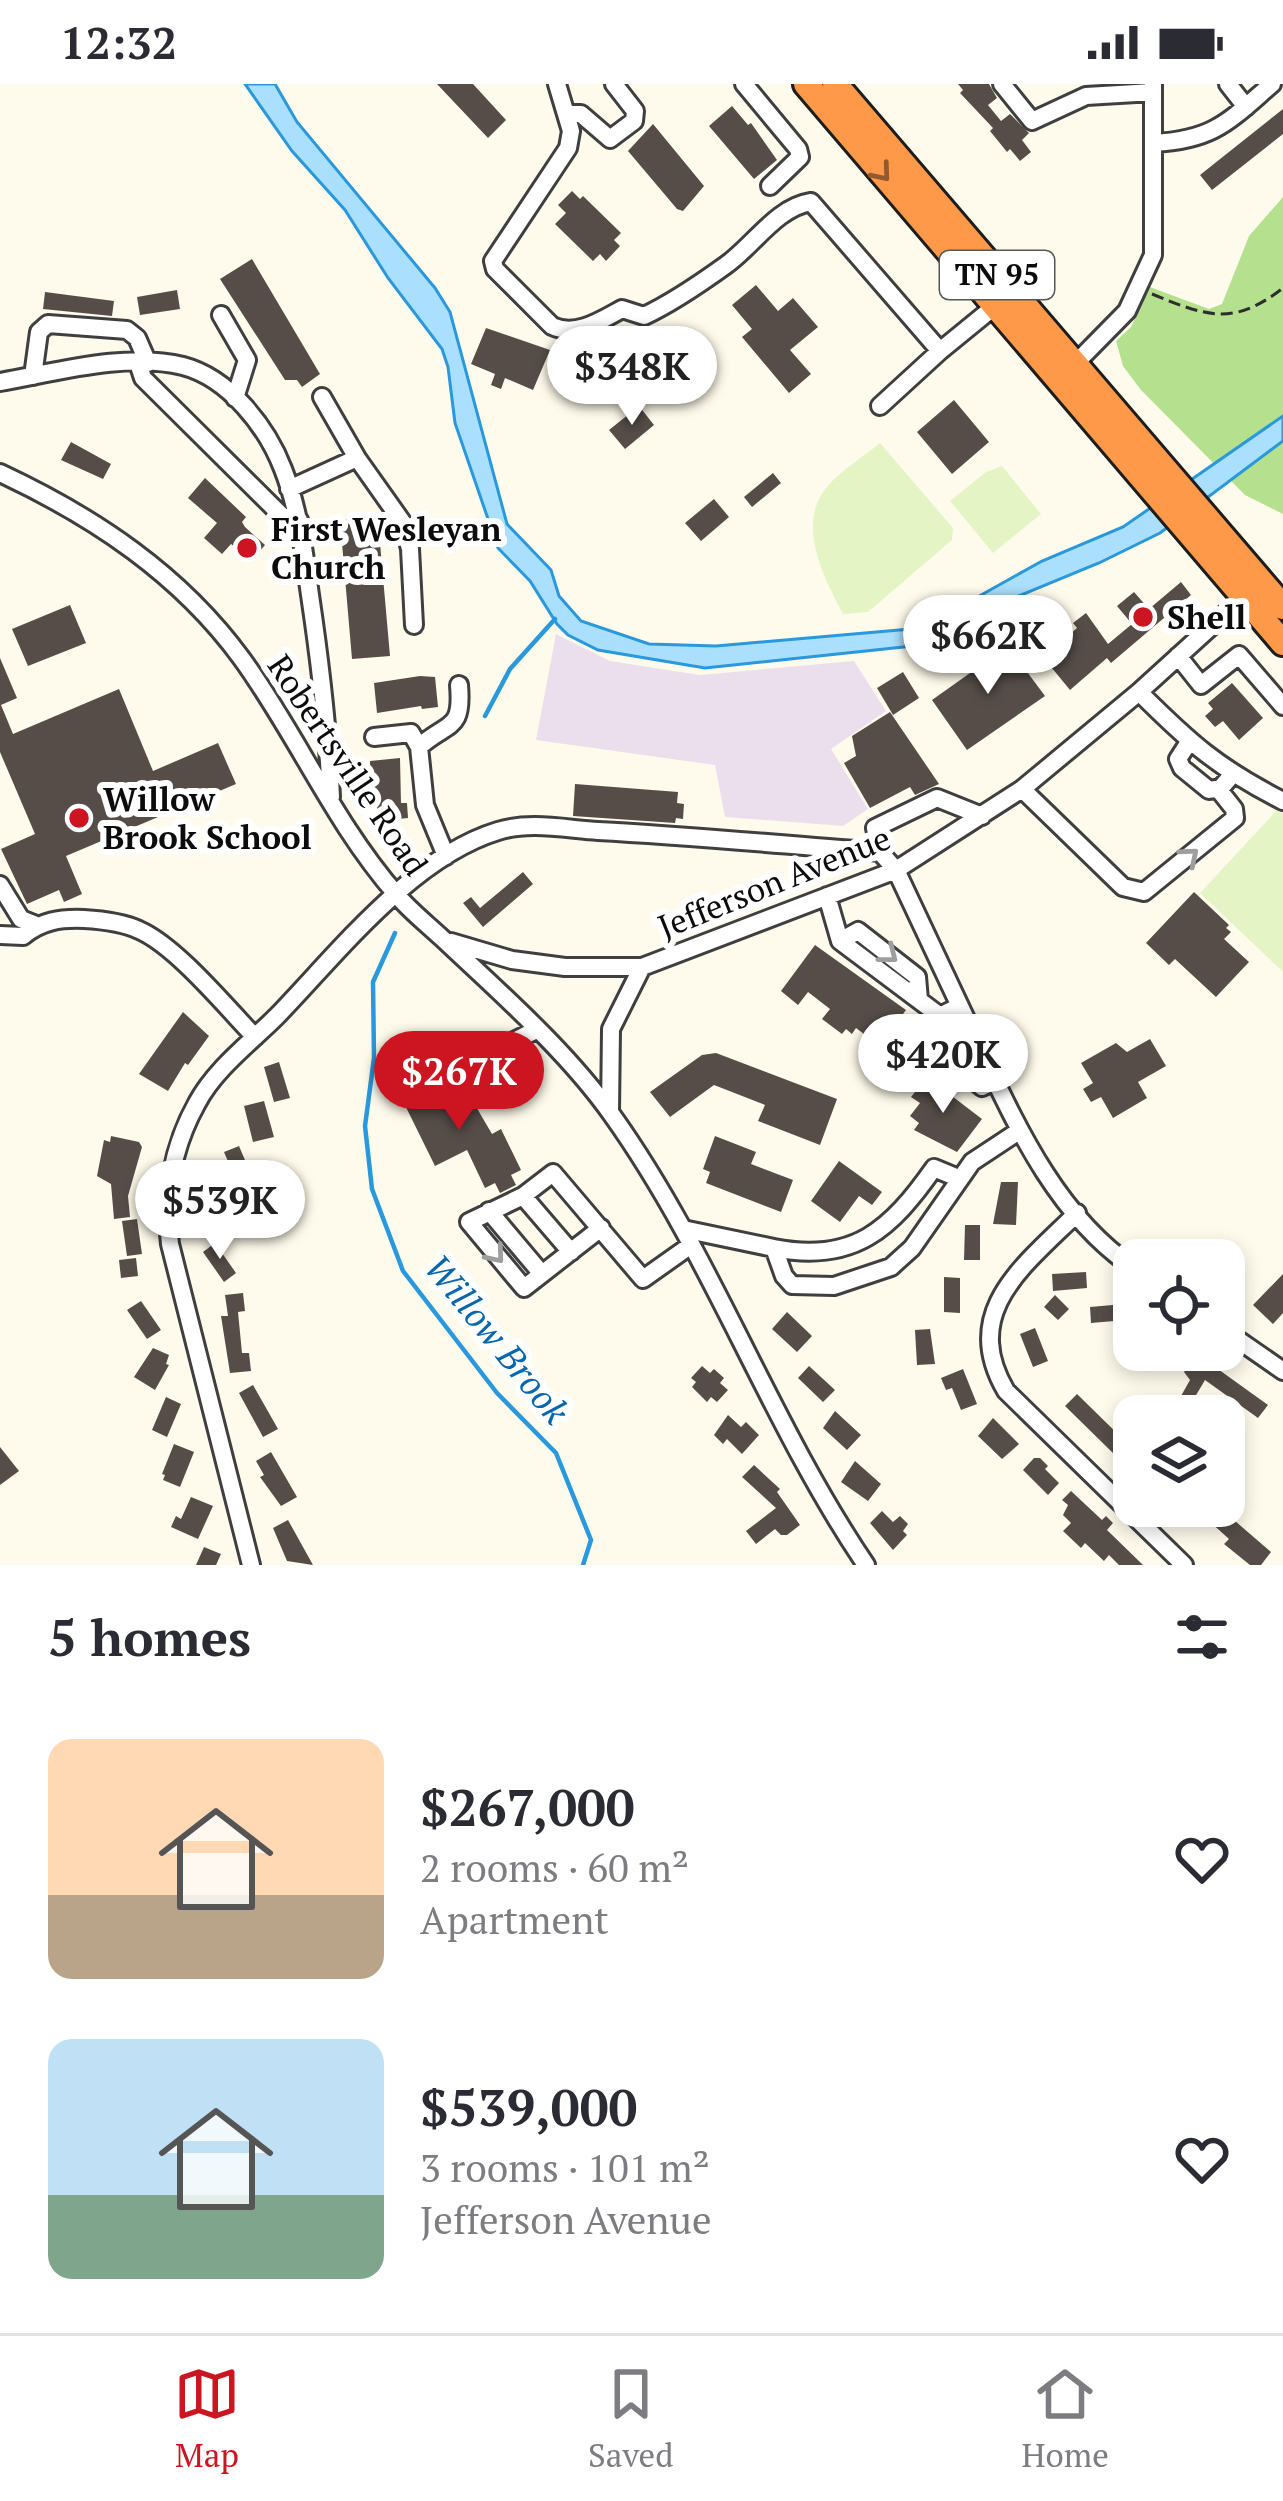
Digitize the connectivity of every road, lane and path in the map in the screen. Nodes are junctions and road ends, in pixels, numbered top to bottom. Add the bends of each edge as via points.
1 (557, 84) edge
2 (614, 84) edge
3 (744, 84) edge
4 (806, 84) edge
5 (835, 84) edge
6 (1002, 84) edge
7 (1228, 84) edge
8 (1272, 84) edge
9 (1153, 88) edge
10 (1246, 106) junction
11 (566, 114) junction
12 (1154, 143) junction
13 (770, 186) dead end
14 (1283, 288) edge
15 (1137, 289) junction
16 (1003, 299) junction
17 (221, 315) dead end
18 (940, 351) junction
19 (143, 363) junction
20 (1067, 372) junction
21 (33, 376) junction
22 (0, 382) edge
23 (235, 398) junction
24 (322, 398) dead end
25 (880, 406) dead end
26 (357, 458) junction
27 (0, 473) edge
28 (22, 483) junction
29 (289, 489) junction
30 (0, 491) edge
31 (299, 520) junction
32 (1252, 588) junction
33 (1283, 608) edge
34 (414, 625) dead end
35 (1283, 643) edge
36 (1178, 656) junction
37 (459, 685) dead end
38 (1139, 692) junction
39 (1283, 706) edge
40 (374, 737) dead end
41 (419, 747) junction
42 (1226, 782) junction
43 (1022, 789) junction
44 (1283, 801) edge
45 (332, 804) junction
46 (982, 815) junction
47 (880, 853) junction
48 (446, 856) junction
49 (896, 870) junction
50 (0, 885) edge
51 (396, 895) junction
52 (827, 896) junction
53 (37, 925) junction
54 (0, 935) edge
55 (444, 940) junction
56 (642, 967) junction
57 (959, 1006) junction
58 (940, 1016) junction
59 (536, 1030) junction
60 (256, 1036) junction
61 (446, 1076) dead end
62 (995, 1081) junction
63 (610, 1112) junction
64 (1019, 1131) junction
65 (958, 1178) junction
66 (524, 1196) junction
67 (489, 1211) junction
68 (1076, 1214) junction
69 (601, 1228) junction
70 (687, 1237) junction
71 (775, 1248) junction
72 (1113, 1251) edge
73 (571, 1252) junction
74 (542, 1274) junction
75 (1245, 1345) edge
76 (1283, 1372) edge
77 (251, 1565) edge
78 (866, 1565) edge
79 (1184, 1565) edge

1 - 11 street
2 - 11 street via 635,112 616,136 603,136 581,114
3 - 13 street via 798,149 800,157
4 -> 16 highway
5 - 16 highway, TN 95
6 - 9 street via 1032,121 1086,96
7 - 10 street
8 - 10 street
9 - 12 street
10 - 12 street via 1202,138
11 - 18 street via 568,148 494,256 495,269 552,326 578,330 622,309 644,316 661,308 811,202
12 - 15 street via 1153,255
14 - 15 path via 1258,307 1206,316
15 - 20 street via 1127,311
16 - 18 street
16 - 20 highway, TN 95
17 - 23 street via 248,360
18 - 25 street
19 - 21 street
19 - 21 street via 128,330 48,324 39,332
19 - 23 street via 187,367
19 - 31 street via 143,378 282,517
20 - 32 highway, TN 95
21 - 22 street
23 - 29 street via 266,436
24 - 26 street
26 - 29 street
26 - 34 street via 403,523
27 - 28 street, Robertsville Road
28 - 30 street
28 - 45 street, Robertsville Road via 78,511 179,587 243,660
29 - 31 street
31 - 45 street
32 - 33 highway, TN 95
32 - 35 highway, TN 95
32 - 36 street, Jefferson Avenue
36 - 38 street, Jefferson Avenue
36 - 39 street via 1201,685 1239,655
37 - 41 street via 461,712 451,729
38 - 42 street
38 - 43 street, Jefferson Avenue
40 - 41 street via 411,733
41 - 48 street via 425,805
43 -> 42 street via 1124,887 1144,892 1235,818
42 - 44 street
43 - 46 street, Jefferson Avenue
45 - 51 street, Robertsville Road
46 - 47 street via 937,798 875,828
46 - 49 street, Jefferson Avenue
47 - 48 street via 525,826
47 - 49 street
48 - 51 street
49 - 52 street, Jefferson Avenue
49 - 57 street
50 - 53 street via 20,919
51 - 55 street, Robertsville Road
51 - 60 street
52 - 56 street, Jefferson Avenue
52 -> 58 street via 840,941 858,931 917,977 919,1000
53 - 54 street via 23,936
53 - 60 street via 82,919 141,930
55 - 56 street, Jefferson Avenue via 565,968
55 - 59 street, Robertsville Road
56 - 63 street, Jefferson Avenue via 611,1029
57 - 58 street
57 - 62 street
58 - 62 street via 942,1053 982,1087
59 - 61 street
59 - 63 street, Robertsville Road
60 - 77 street via 197,1102 175,1156 168,1225
62 - 64 street
63 - 70 street, Robertsville Road
64 - 65 street
64 - 68 street
65 - 71 street via 934,1168 886,1227 846,1247
65 - 71 street via 912,1248 867,1277 792,1286
66 - 67 street
66 - 69 street via 553,1173
66 - 73 street
67 - 74 street
67 -> 74 street via 469,1222 524,1288
68 - 72 street
68 - 79 street via 996,1301 992,1360 1027,1413
69 - 70 street via 643,1279
69 - 73 street
70 - 71 street
70 - 78 street, Robertsville Road
73 - 74 street
75 - 76 street

